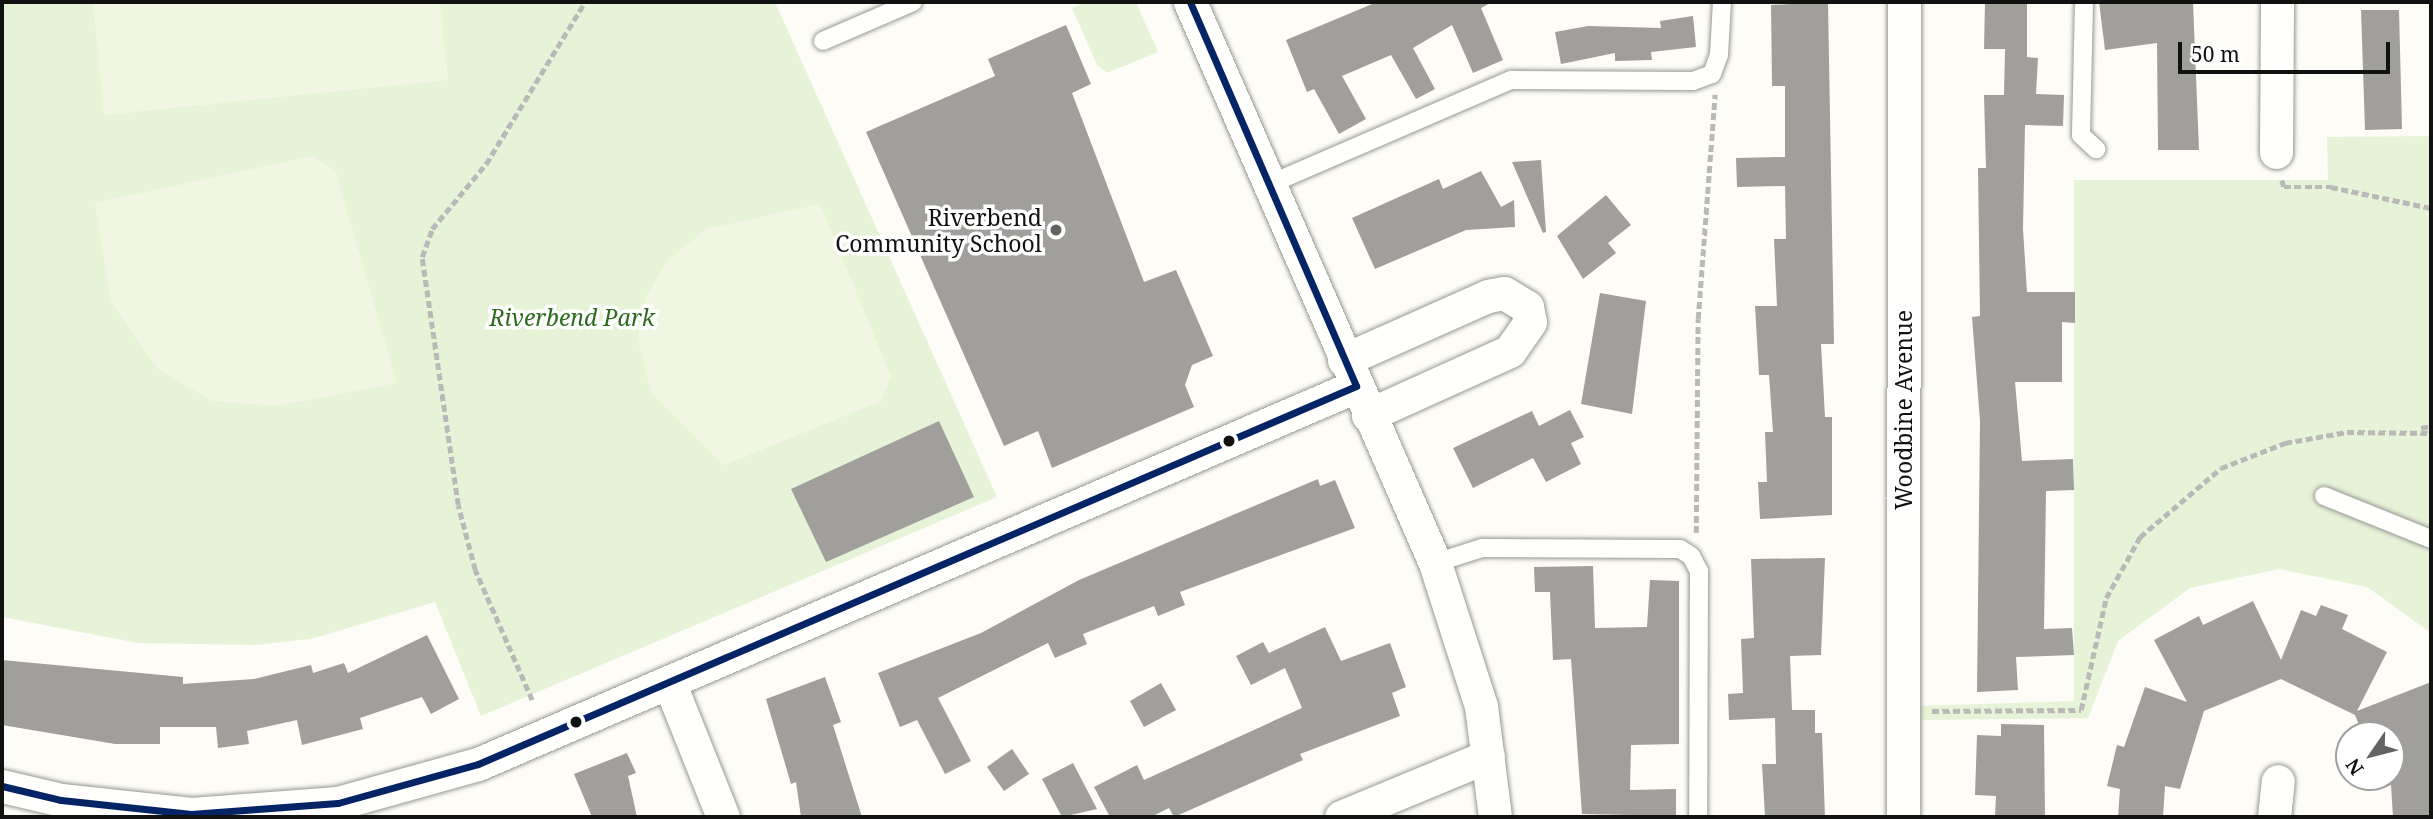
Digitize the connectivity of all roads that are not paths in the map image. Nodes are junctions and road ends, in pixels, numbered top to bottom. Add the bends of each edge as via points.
1 (913, 2) edge
2 (1722, 2) edge
3 (1903, 2) edge
4 (2084, 2) edge
5 (2277, 2) edge
6 (1197, 4) edge
7 (823, 41) dead end
8 (2096, 149) dead end
9 (2276, 152) road end
10 (1268, 185) junction
11 (1356, 387) junction
12 (2324, 496) dead end
13 (2431, 539) edge
14 (1435, 563) junction
15 (669, 682) junction
16 (1488, 756) junction
17 (2278, 781) dead end
18 (2, 786) edge
19 (339, 810) edge
20 (723, 817) edge
21 (1341, 817) edge
22 (1495, 817) edge
23 (1698, 817) edge
24 (1903, 817) edge
25 (2274, 817) edge

1 - 7 lane
2 - 10 lane via 1719,55 1712,74 1693,80 1511,79
3 - 24 street, Woodbine Avenue
4 - 8 lane via 2081,135
5 - 9 street
6 - 10 street
10 - 11 street
11 - 14 street
11 - 15 street
12 - 13 lane
14 - 16 street via 1481,706
14 - 23 lane via 1482,548 1680,549 1691,556 1699,571
15 - 19 street via 478,764
15 - 20 street
16 - 21 street
16 - 22 street
17 - 25 street
18 - 19 street via 61,800 191,814

